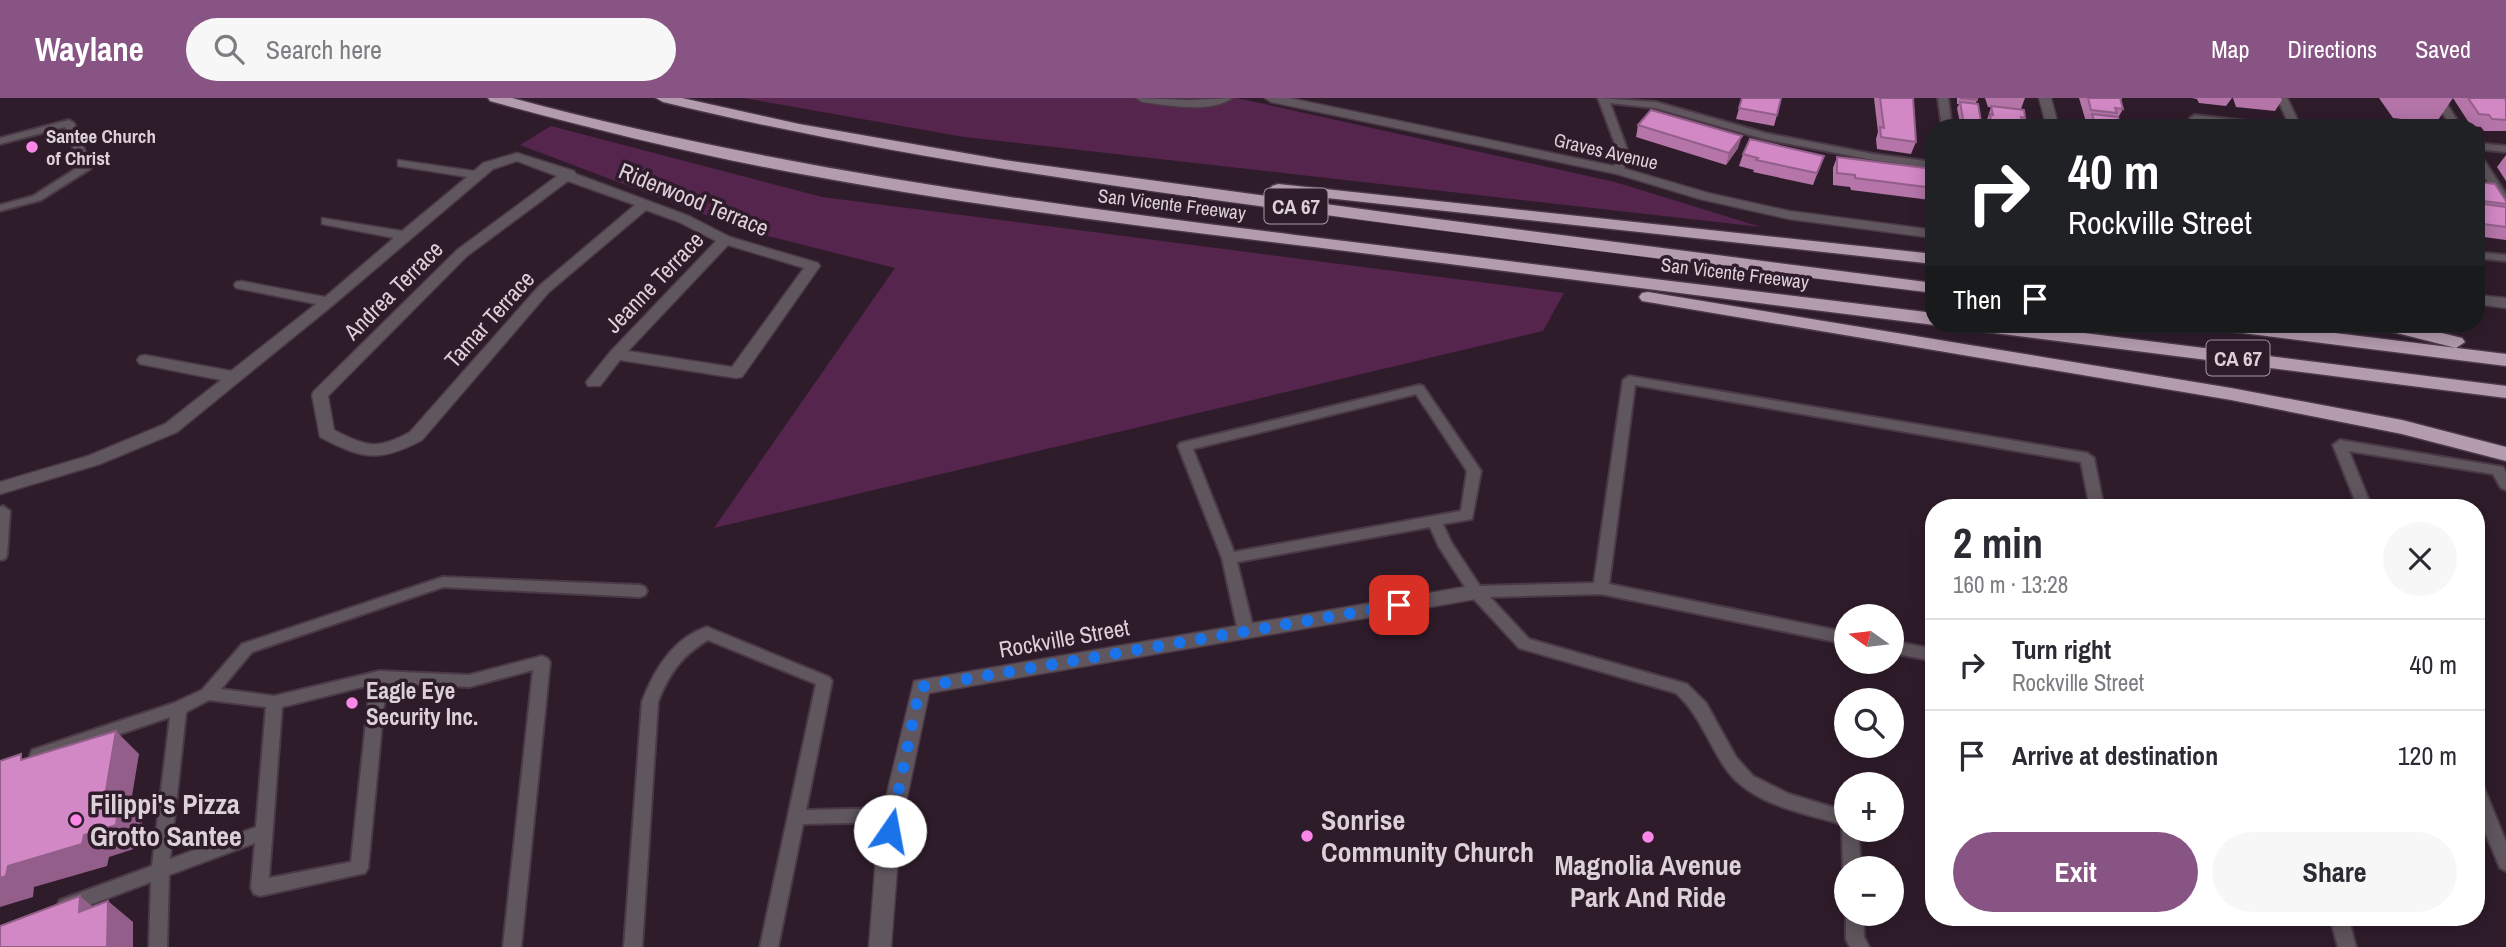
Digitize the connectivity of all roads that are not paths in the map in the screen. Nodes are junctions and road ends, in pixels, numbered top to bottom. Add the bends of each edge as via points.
1 (495, 98) edge
2 (663, 98) edge
3 (1142, 98) edge
4 (1226, 98) edge
5 (1271, 98) edge
6 (1603, 98) edge
7 (1944, 98) edge
8 (2045, 98) edge
9 (2281, 98) edge
10 (2438, 98) edge
11 (2195, 118) dead end
12 (1946, 119) edge
13 (2051, 119) edge
14 (2204, 119) edge
15 (2292, 119) edge
16 (2452, 119) edge
17 (0, 141) edge
18 (2485, 147) edge
19 (2506, 149) edge
20 (906, 150) junction
21 (403, 163) dead end
22 (1925, 164) edge
23 (1619, 171) junction
24 (569, 174) junction
25 (476, 175) junction
26 (2485, 176) edge
27 (2506, 201) edge
28 (645, 204) junction
29 (0, 208) edge
30 (327, 221) dead end
31 (1925, 232) edge
32 (404, 236) junction
33 (725, 240) junction
34 (2485, 256) edge
35 (1925, 258) edge
36 (2506, 258) edge
37 (1543, 271) junction
38 (241, 285) dead end
39 (1925, 287) edge
40 (2485, 300) edge
41 (328, 302) junction
42 (2506, 303) edge
43 (1925, 318) edge
44 (2041, 333) edge
45 (2291, 333) edge
46 (2420, 333) edge
47 (616, 354) junction
48 (2506, 354) edge
49 (145, 360) dead end
50 (2506, 360) edge
51 (736, 373) joint
52 (234, 377) junction
53 (594, 382) dead end
54 (2506, 392) edge
55 (365, 453) joint
56 (2506, 454) edge
57 (2506, 485) edge
58 (0, 488) edge
59 (2095, 499) edge
60 (2361, 499) edge
61 (3, 511) dead end
62 (1435, 521) junction
63 (0, 555) edge
64 (1229, 558) junction
65 (1601, 588) junction
66 (640, 591) dead end
67 (1476, 592) junction
68 (1246, 631) junction
69 (1834, 636) edge
70 (1904, 649) edge
71 (1925, 653) edge
72 (379, 677) junction
73 (208, 694) junction
74 (274, 702) junction
75 (179, 708) junction
76 (26, 759) edge
77 (2485, 810) edge
78 (1834, 814) edge
79 (893, 815) junction
80 (797, 817) junction
81 (264, 832) junction
82 (2506, 863) edge
83 (160, 871) junction
84 (49, 913) edge
85 (1854, 926) edge
86 (2341, 926) edge
87 (158, 947) edge
88 (512, 947) edge
89 (633, 947) edge
90 (769, 947) edge
91 (880, 947) edge
92 (1860, 947) edge
93 (2347, 947) edge

1 - 37 highway, San Vicente Freeway / CA 67 via 667,143 884,184 1139,222
2 - 20 highway, San Vicente Freeway / CA 67
3 - 4 street via 1190,104
5 - 23 street, Graves Avenue
6 - 22 lane via 1656,105 1788,141
6 - 23 lane via 1622,149
7 - 12 lane
8 - 13 street
9 - 15 lane
10 - 16 lane
11 - 14 lane
17 - 29 lane via 69,123 86,167 37,198
18 - 19 lane
20 - 35 highway
20 - 39 highway, San Vicente Freeway / CA 67 via 1459,229
21 - 25 street
23 - 31 street, Graves Avenue via 1789,215
24 - 25 street, Riderwood Terrace via 517,157
24 - 28 street, Riderwood Terrace
24 - 55 street, Andrea Terrace via 462,253 320,395 326,433
25 - 32 street, Riderwood Terrace
26 - 27 lane
28 - 33 street, Riderwood Terrace
28 - 55 street, Tamar Terrace via 544,289 416,436 394,448
30 - 32 street
32 - 41 street, Riderwood Terrace
33 - 47 street, Jeanne Terrace
33 - 51 street, Riderwood Terrace via 813,266
34 - 36 lane
37 - 43 highway, San Vicente Freeway / CA 67
37 - 56 highway via 1632,294 2389,424
38 - 41 street
40 - 42 street
41 - 52 street, Riderwood Terrace
44 - 54 highway, CA 67
45 - 50 highway, CA 67
46 - 48 highway
47 - 51 street, Jeanne Terrace
47 - 53 street, Jeanne Terrace
49 - 52 street
52 - 58 street, Riderwood Terrace via 171,428 94,460
57 - 60 lane via 2498,470 2340,445
59 - 65 lane via 2087,458 1629,380
61 - 63 lane
62 - 64 lane
62 - 64 lane via 1467,515 1474,471 1419,389 1185,446
62 - 67 lane
64 - 68 lane
65 - 67 lane
65 - 69 lane
66 - 73 lane via 443,582 247,648
67 - 68 street, Rockville Street
67 - 78 lane via 1524,644 1681,688 1697,700 1738,773 1760,790
68 - 79 street, Rockville Street via 920,687
70 - 71 lane
72 - 74 lane
72 - 81 lane via 359,868 260,888
72 - 88 lane via 469,681 542,662
73 - 74 lane
73 - 75 lane
74 - 81 lane
75 - 76 lane
75 - 83 lane
77 - 82 lane
79 - 80 lane
79 - 91 street, Rockville Street
80 - 89 lane via 824,681 707,633 664,668 650,702
80 - 90 lane
81 - 83 lane
83 - 84 lane
83 - 87 lane
85 - 92 lane
86 - 93 lane

